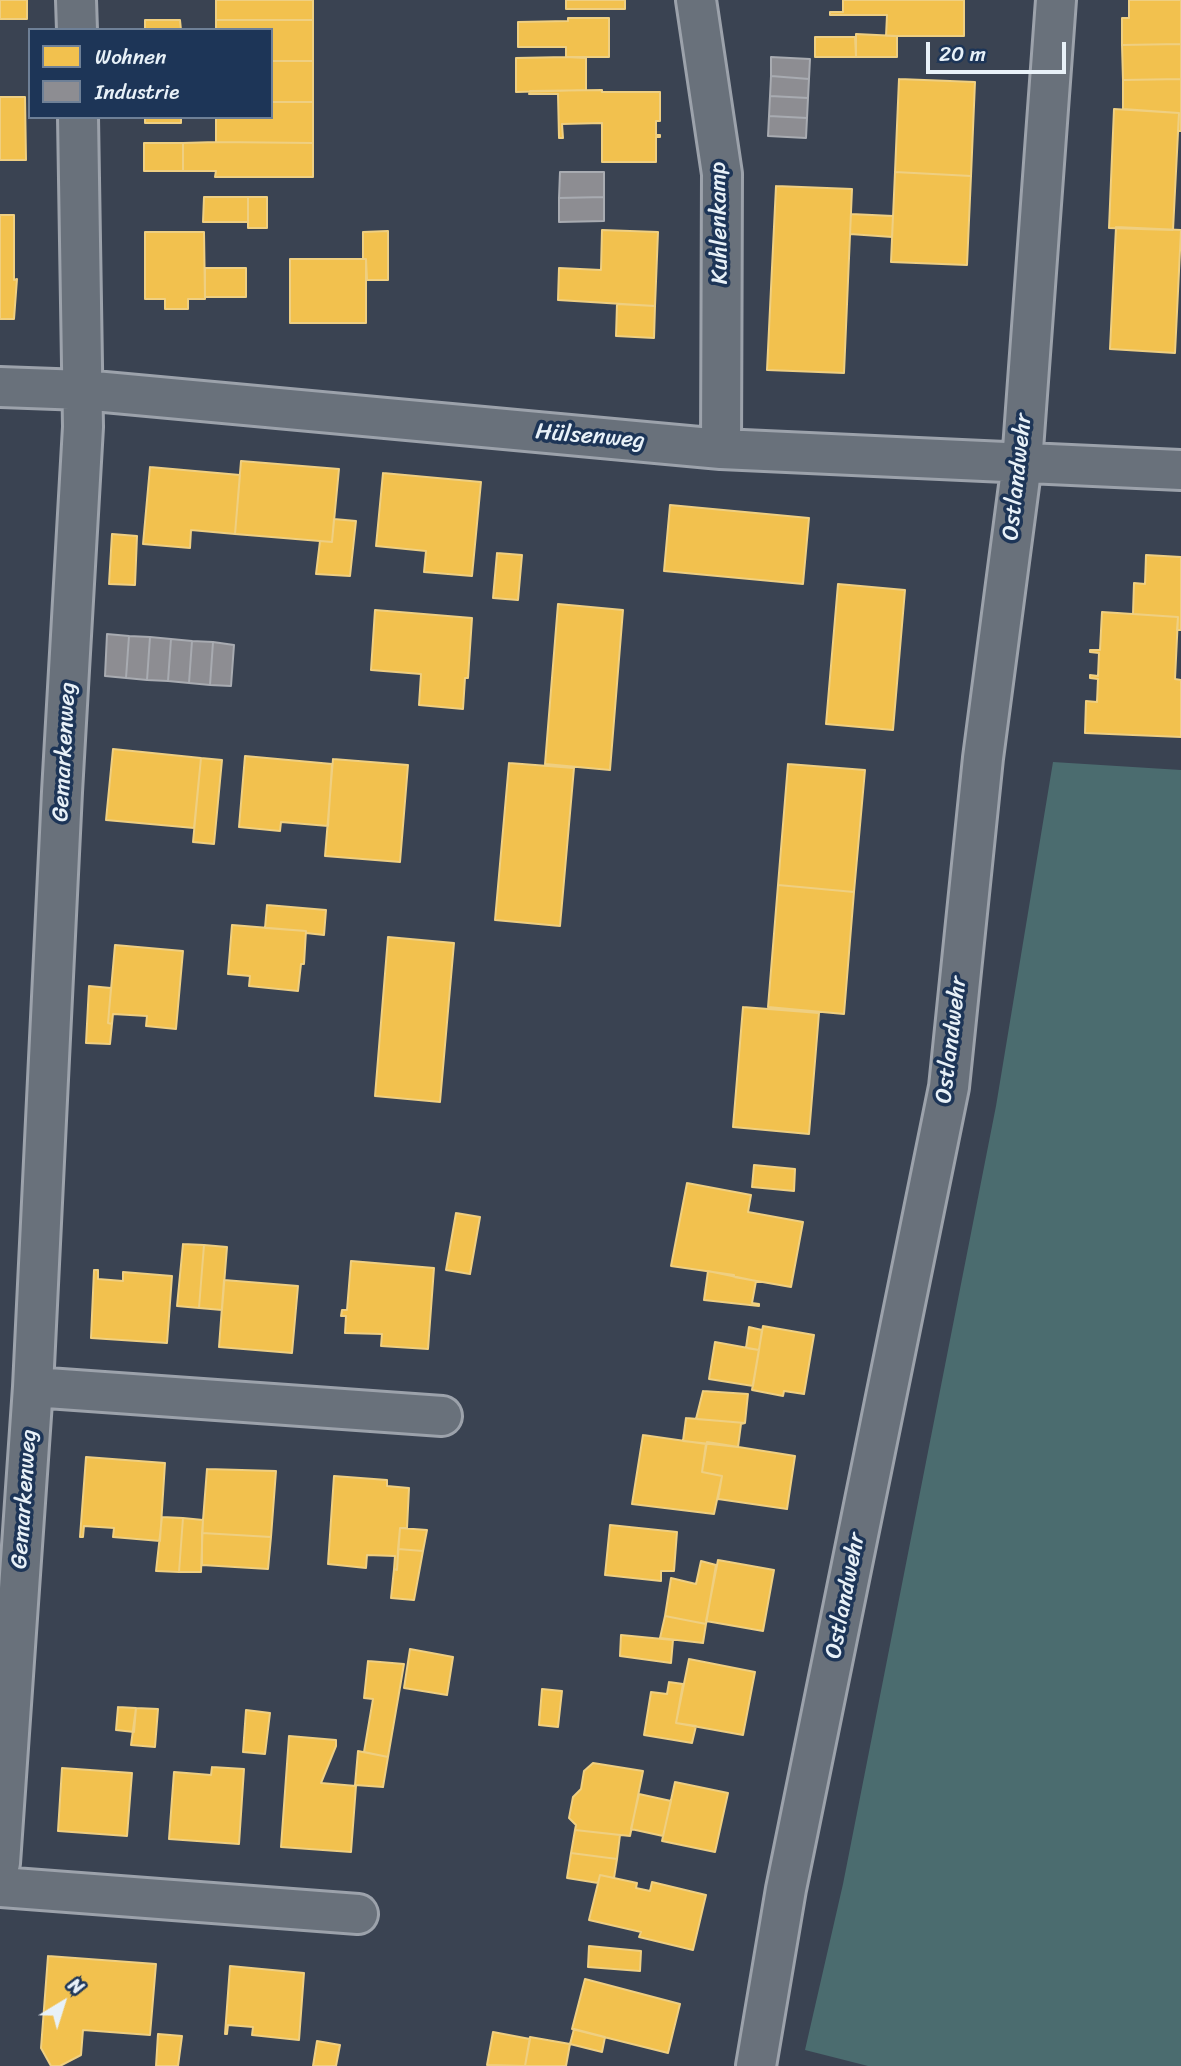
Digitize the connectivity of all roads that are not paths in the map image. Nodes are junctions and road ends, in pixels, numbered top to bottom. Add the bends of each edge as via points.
1 (76, 0) edge
2 (696, 0) edge
3 (1055, 0) edge
4 (77, 28) edge
5 (78, 119) edge
6 (0, 387) edge
7 (83, 390) junction
8 (721, 449) junction
9 (1022, 463) junction
10 (1181, 470) edge
11 (33, 1387) junction
12 (442, 1416) dead end
13 (0, 1863) edge
14 (0, 1887) edge
15 (358, 1914) dead end
16 (756, 2066) edge

1 - 4 street
2 - 8 street, Kuhlenkamp via 722,174
3 - 9 street, Ostlandwehr
5 - 7 street, Gemarkenweg
6 - 7 street, Hülsenweg
7 - 8 street, Hülsenweg
7 - 11 street, Gemarkenweg
8 - 9 street, Hülsenweg
9 - 10 street, Hülsenweg
9 - 16 street, Ostlandwehr via 983,758 949,1087 786,1889
11 - 12 street
11 - 13 street, Gemarkenweg
14 - 15 street

